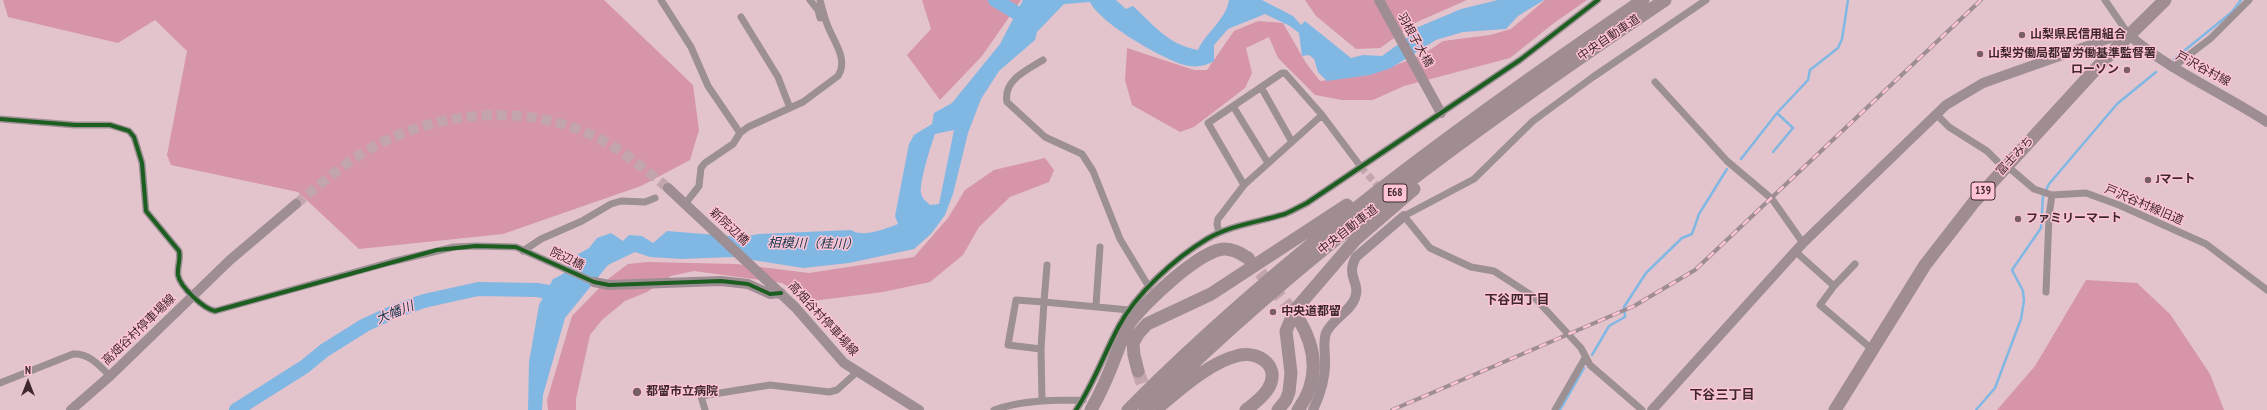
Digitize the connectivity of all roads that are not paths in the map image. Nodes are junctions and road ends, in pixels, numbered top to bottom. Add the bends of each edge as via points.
1 (661, 0) edge
2 (810, 0) edge
3 (820, 0) edge
4 (1598, 0) edge
5 (1642, 0) edge
6 (1665, 0) edge
7 (1706, 0) edge
8 (2105, 0) edge
9 (2165, 0) edge
10 (2249, 0) edge
11 (1380, 2) edge
12 (741, 17) dead end
13 (828, 28) junction
14 (2129, 36) junction
15 (1043, 60) dead end
16 (2172, 68) junction
17 (1655, 82) dead end
18 (1261, 87) junction
19 (1233, 106) junction
20 (790, 108) junction
21 (1506, 110) junction
22 (1441, 113) junction
23 (1936, 114) junction
24 (1322, 115) junction
25 (0, 119) edge
26 (2267, 122) edge
27 (740, 133) junction
28 (1292, 142) junction
29 (1435, 147) junction
30 (1268, 163) junction
31 (2005, 166) junction
32 (1361, 167) junction
33 (1244, 185) junction
34 (668, 188) tunnel mouth
35 (2052, 195) junction
36 (655, 198) dead end
37 (296, 204) tunnel mouth
38 (687, 206) junction
39 (1404, 216) junction
40 (1219, 233) junction
41 (1803, 243) junction
42 (1100, 247) dead end
43 (523, 251) junction
44 (1796, 252) junction
45 (1248, 258) tunnel mouth
46 (1855, 264) dead end
47 (1047, 265) dead end
48 (594, 282) joint
49 (769, 282) joint
50 (1834, 286) junction
51 (1149, 287) junction
52 (2267, 290) edge
53 (2046, 292) dead end
54 (781, 293) junction
55 (193, 296) junction
56 (1044, 302) junction
57 (1096, 306) junction
58 (1129, 310) junction
59 (1298, 318) tunnel mouth
60 (1041, 349) junction
61 (1873, 350) junction
62 (1585, 358) junction
63 (1138, 371) tunnel mouth
64 (857, 372) junction
65 (110, 376) junction
66 (0, 384) edge
67 (1042, 400) junction
68 (1087, 405) edge
69 (1657, 408) edge
70 (71, 410) edge
71 (705, 410) edge
72 (919, 410) edge
73 (994, 410) edge
74 (1076, 410) edge
75 (1128, 410) edge
76 (1145, 410) edge
77 (1155, 410) edge
78 (1246, 410) edge
79 (1278, 410) edge
80 (1298, 410) edge
81 (1313, 410) edge
82 (1555, 410) edge
83 (1642, 410) edge
84 (1835, 410) edge

1 - 27 street via 691,47 708,86
2 - 13 street via 818,10 822,25
3 - 13 street
4 - 22 street via 1520,60
5 - 29 highway, 中央自動車道 / E68
6 - 21 highway, 中央自動車道 / E68
7 - 39 street via 1533,121 1474,179
8 - 14 street
9 - 14 highway, 富士みち / 139
10 - 16 street via 2211,38
11 - 22 street, 羽根子大橋
12 - 20 street via 778,77
13 - 20 street via 841,56 842,71 833,82
14 - 16 street, 戸沢谷村線
14 - 23 street via 2113,37 1983,83 1946,105
14 - 31 highway, 富士みち / 139
15 - 51 street via 1013,81 1006,91 1007,102 1045,136 1082,154 1093,171 1120,239
16 - 26 street, 戸沢谷村線 via 2233,100
17 - 41 street via 1727,161 1772,198
18 - 19 street
18 - 24 street via 1285,73
18 - 28 street
19 - 30 street
19 - 33 street via 1208,123
20 - 27 street
21 - 76 highway, 中央自動車道 / E68 via 1442,156 1290,276
21 - 79 highway via 1356,240 1295,310 1286,331 1291,373 1289,392
22 - 32 street
23 - 31 street, 戸沢谷村線旧道 via 1949,127
23 - 41 street
24 - 28 street
24 - 32 street
25 - 55 street, 院辺橋 via 110,125 129,131 136,142 142,163 146,211 178,251 178,276
27 - 38 street via 733,144 701,168 699,186
28 - 30 street
29 - 63 highway via 1211,294 1147,324 1133,343
29 - 75 highway, 中央自動車道 / E68 via 1282,268
30 - 33 street
31 - 35 street, 戸沢谷村線旧道 via 2034,189
31 - 61 highway, 富士みち / 139 via 1925,265
32 - 40 street via 1307,204 1286,214
33 - 40 street via 1218,219
34 - 38 street
35 - 52 street, 戸沢谷村線旧道 via 2086,193 2174,229 2206,244
35 - 53 street
36 - 43 street via 645,202 621,201 611,204 582,221 541,238
37 - 55 street, 高畑谷村停車場線 via 230,260
38 - 49 street, 新院辺橋
39 - 62 street via 1430,248 1471,267 1494,271 1534,297 1580,348
39 - 81 street via 1356,257 1352,264 1350,272 1356,292 1355,299 1330,326 1326,334 1323,380
40 - 51 street via 1206,239 1177,261
41 - 44 street
42 - 57 street
43 - 48 street, 院辺橋
43 - 55 street, 院辺橋 via 508,246 437,250 216,311 209,310
44 - 50 street
44 - 69 street
45 - 68 highway via 1225,249 1212,252 1151,298 1127,328 1108,376
46 - 50 street
47 - 56 street
48 - 54 street via 609,285 721,281 748,284 770,294
49 - 54 street, 高畑谷村停車場線
50 - 61 street via 1820,305
51 - 58 street
54 - 64 street, 高畑谷村停車場線 via 844,363
55 - 65 street, 高畑谷村停車場線
56 - 57 street
56 - 60 street
56 - 60 street via 1016,300 1008,345
57 - 58 street
58 - 68 street
59 - 80 highway via 1312,344 1313,359 1310,392
60 - 67 street
61 - 84 highway, 富士みち / 139
62 - 82 street
62 - 83 street
64 - 71 street via 837,390 829,392 770,385 701,396
64 - 72 street, 高畑谷村停車場線
65 - 66 street via 90,358 73,354
65 - 70 street, 高畑谷村停車場線
67 - 68 street
67 - 73 street
68 - 74 street
77 - 78 highway via 1186,384 1217,365 1250,354 1257,355 1267,362 1271,376 1269,388

